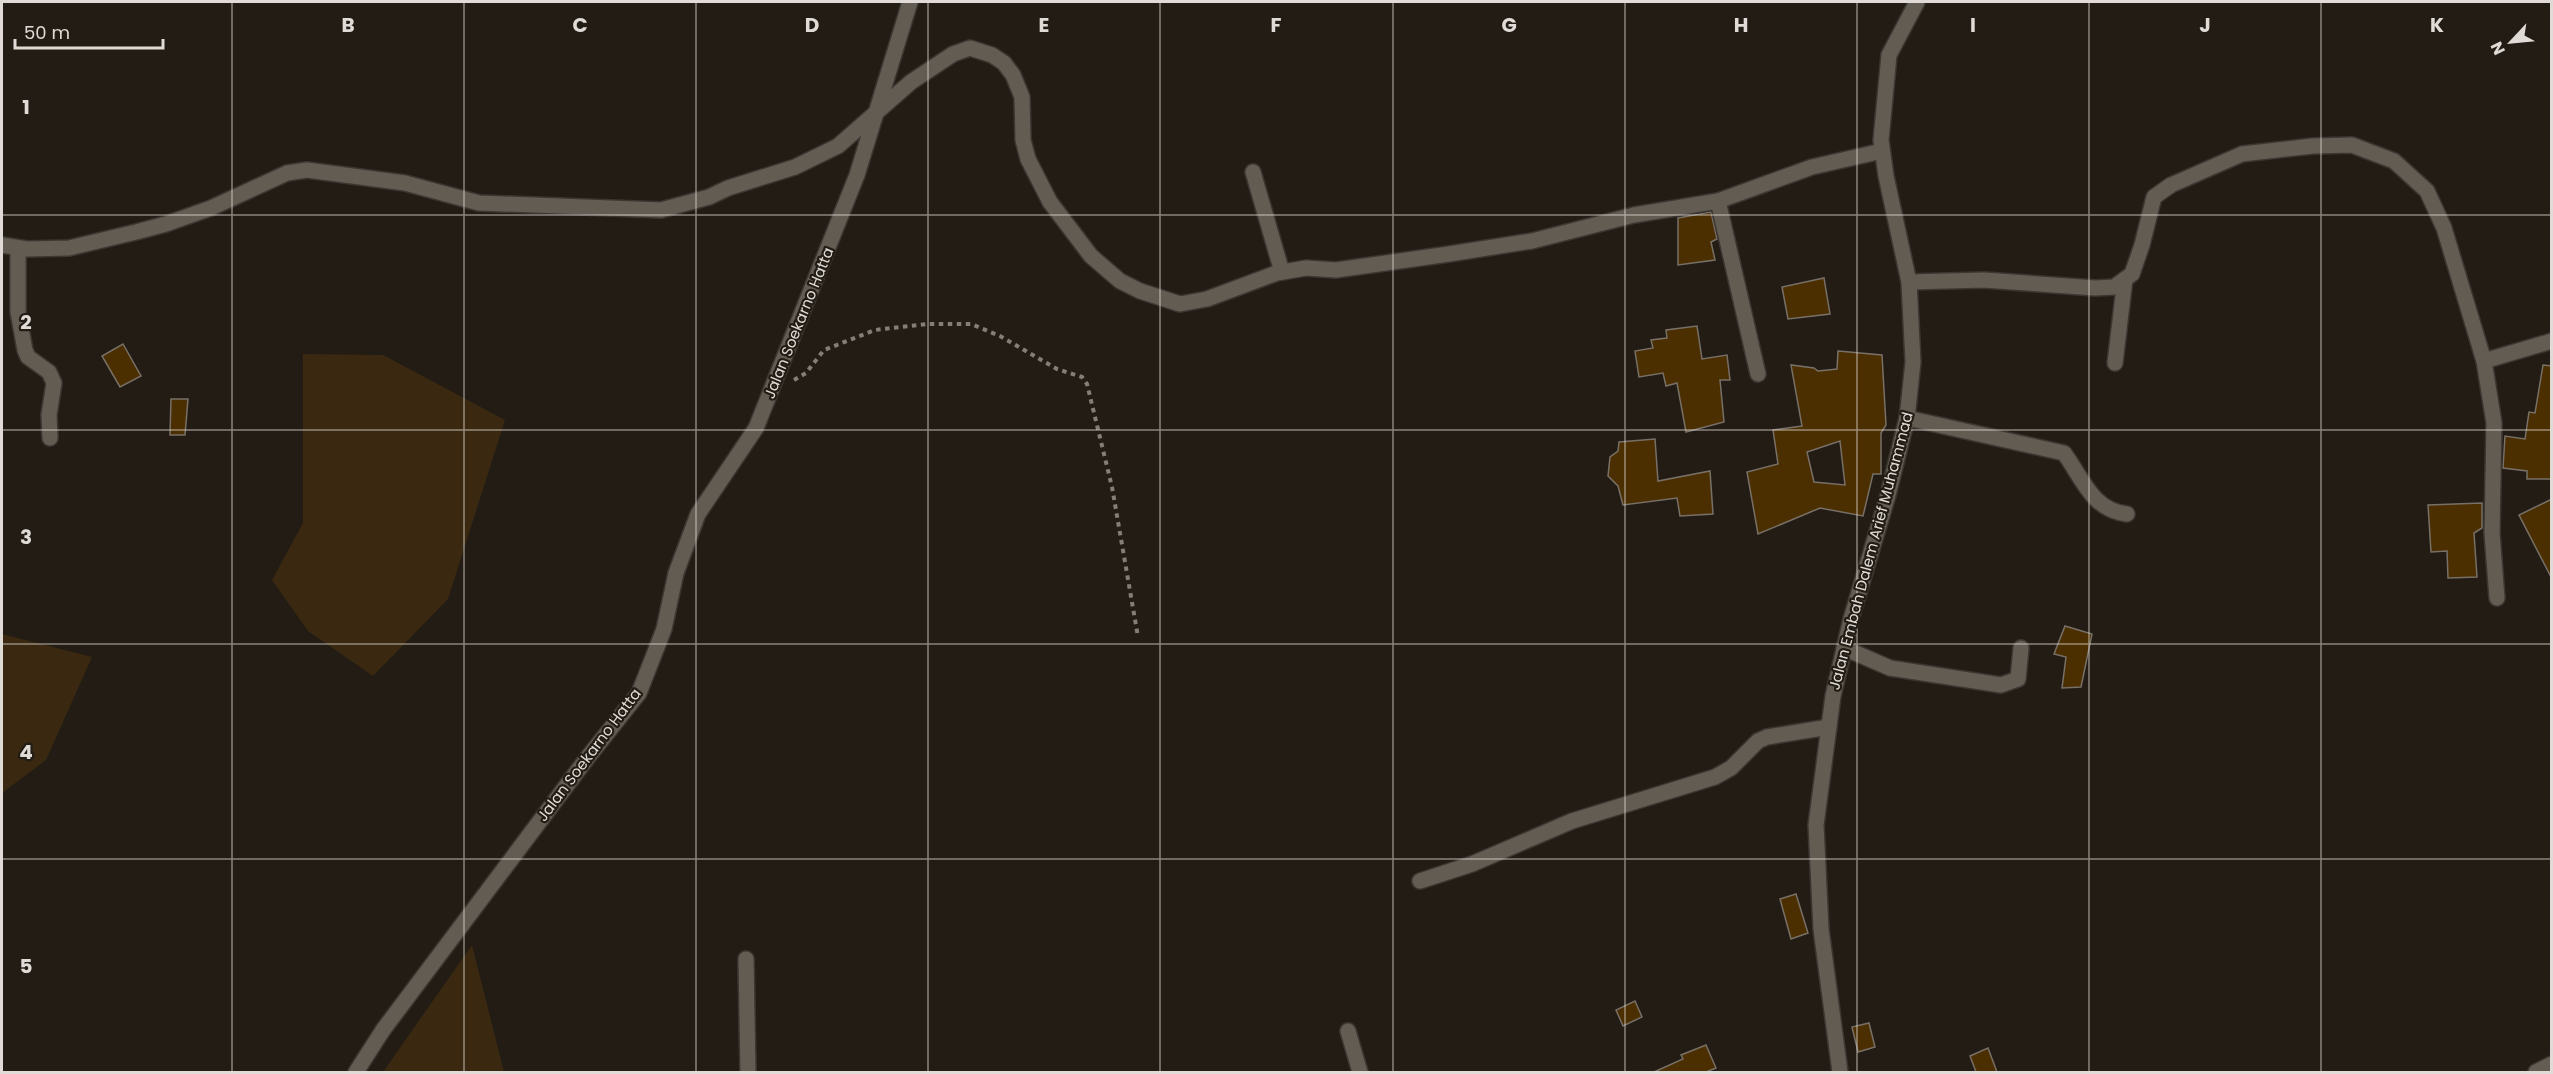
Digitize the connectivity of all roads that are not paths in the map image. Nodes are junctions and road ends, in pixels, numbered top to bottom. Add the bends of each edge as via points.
1 (910, 2) edge
2 (1917, 2) edge
3 (875, 116) junction
4 (1881, 151) junction
5 (1253, 172) dead end
6 (1718, 201) junction
7 (2, 245) edge
8 (18, 248) junction
9 (1282, 272) junction
10 (2125, 279) junction
11 (1910, 282) junction
12 (2552, 341) edge
13 (2484, 361) junction
14 (2115, 363) dead end
15 (1758, 374) dead end
16 (1907, 418) junction
17 (50, 438) dead end
18 (2127, 514) dead end
19 (2497, 598) dead end
20 (1844, 648) junction
21 (2020, 648) dead end
22 (1829, 727) junction
23 (1420, 881) dead end
24 (746, 959) dead end
25 (1348, 1031) dead end
26 (2552, 1064) edge
27 (356, 1072) edge
28 (748, 1072) edge
29 (1360, 1072) edge
30 (1840, 1072) edge
31 (2536, 1072) edge

1 - 3 street, Jalan Soekarno Hatta
2 - 4 street, Jalan Embah Dalem Arief Muhammad via 1889,56
3 - 8 street via 838,146 795,167 661,210 479,203 405,183 307,170 287,173 166,224 69,248
3 - 9 street via 896,94 953,54 970,48 992,55 1013,75 1022,97 1023,140 1046,195 1091,256 1120,281 1166,300 1189,304
3 - 27 street, Jalan Soekarno Hatta via 857,175 773,390 756,428 698,514 676,573 664,629 639,693 383,1030
4 - 6 street via 1812,167
4 - 11 street, Jalan Embah Dalem Arief Muhammad
5 - 9 street
6 - 9 street via 1634,215 1532,241 1336,270 1306,268
6 - 15 street
7 - 8 street
8 - 17 street via 18,312 25,350 28,357 49,372 54,383
10 - 11 street via 2114,288 1984,280
10 - 13 street via 2132,274 2154,197 2172,185 2242,154 2352,145 2394,161 2427,191 2444,228
10 - 14 street
11 - 16 street, Jalan Embah Dalem Arief Muhammad via 1913,362
12 - 13 street
13 - 19 street via 2494,423 2492,532
16 - 18 street via 2064,453 2102,506
16 - 20 street, Jalan Embah Dalem Arief Muhammad
20 - 21 street via 1890,668 2001,685 2018,679
20 - 22 street, Jalan Embah Dalem Arief Muhammad
22 - 23 street via 1767,737 1715,777 1572,821 1472,864
22 - 30 street, Jalan Embah Dalem Arief Muhammad via 1816,825 1816,858
24 - 28 street
25 - 29 street
26 - 31 street

